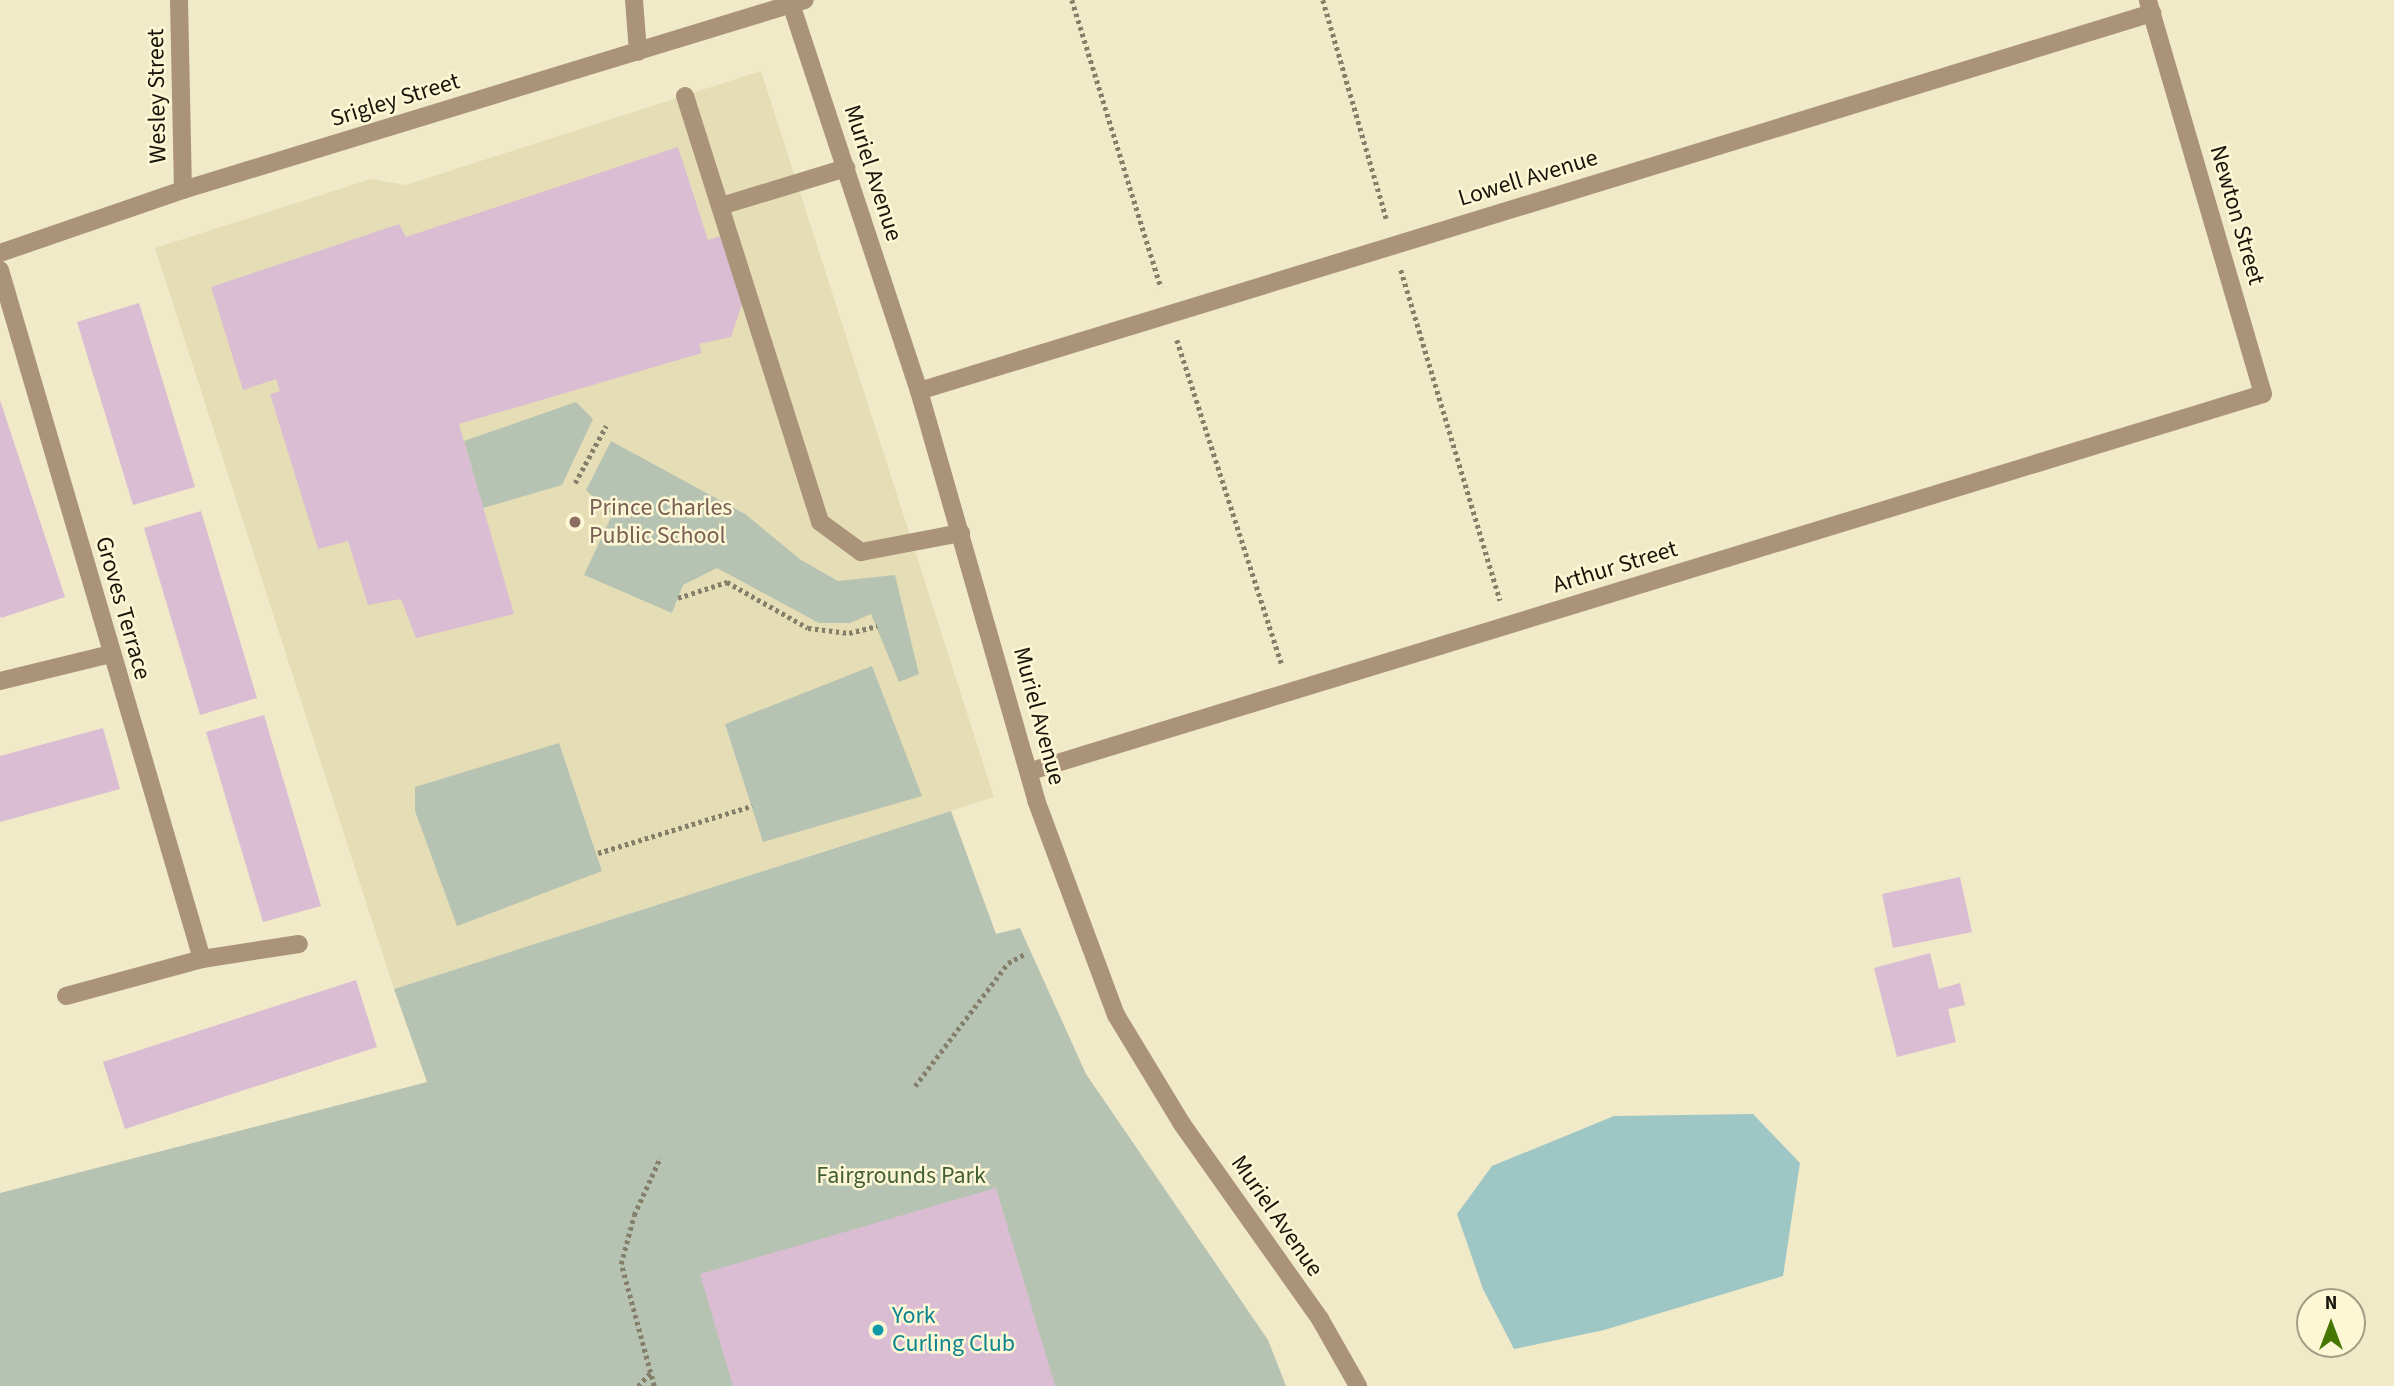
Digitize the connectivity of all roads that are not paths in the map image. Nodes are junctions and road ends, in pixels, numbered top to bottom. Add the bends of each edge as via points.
1 (179, 0) edge
2 (634, 0) edge
3 (798, 2) edge
4 (2150, 6) edge
5 (638, 52) junction
6 (685, 96) dead end
7 (846, 169) junction
8 (183, 190) junction
9 (721, 206) junction
10 (0, 253) edge
11 (0, 270) edge
12 (919, 391) junction
13 (2214, 409) joint
14 (961, 533) junction
15 (111, 654) junction
16 (0, 681) edge
17 (1031, 771) junction
18 (299, 944) dead end
19 (202, 959) junction
20 (66, 996) dead end
21 (1358, 1386) edge

1 - 8 street, Wesley Street
2 - 5 street
3 - 5 street, Srigley Street
3 - 7 street, Muriel Avenue
4 - 12 street, Lowell Avenue
4 - 13 street, Newton Street via 2263,394
5 - 8 street, Srigley Street
6 - 9 street
7 - 9 street
7 - 12 street, Muriel Avenue
8 - 10 street, Srigley Street
9 - 14 street via 820,522 860,552
11 - 15 street, Groves Terrace
12 - 14 street, Muriel Avenue
13 - 17 street, Arthur Street
14 - 17 street, Muriel Avenue
15 - 16 street
15 - 19 street, Groves Terrace
17 - 21 street, Muriel Avenue via 1036,800 1116,1015 1182,1124 1320,1319
18 - 19 street
19 - 20 street

